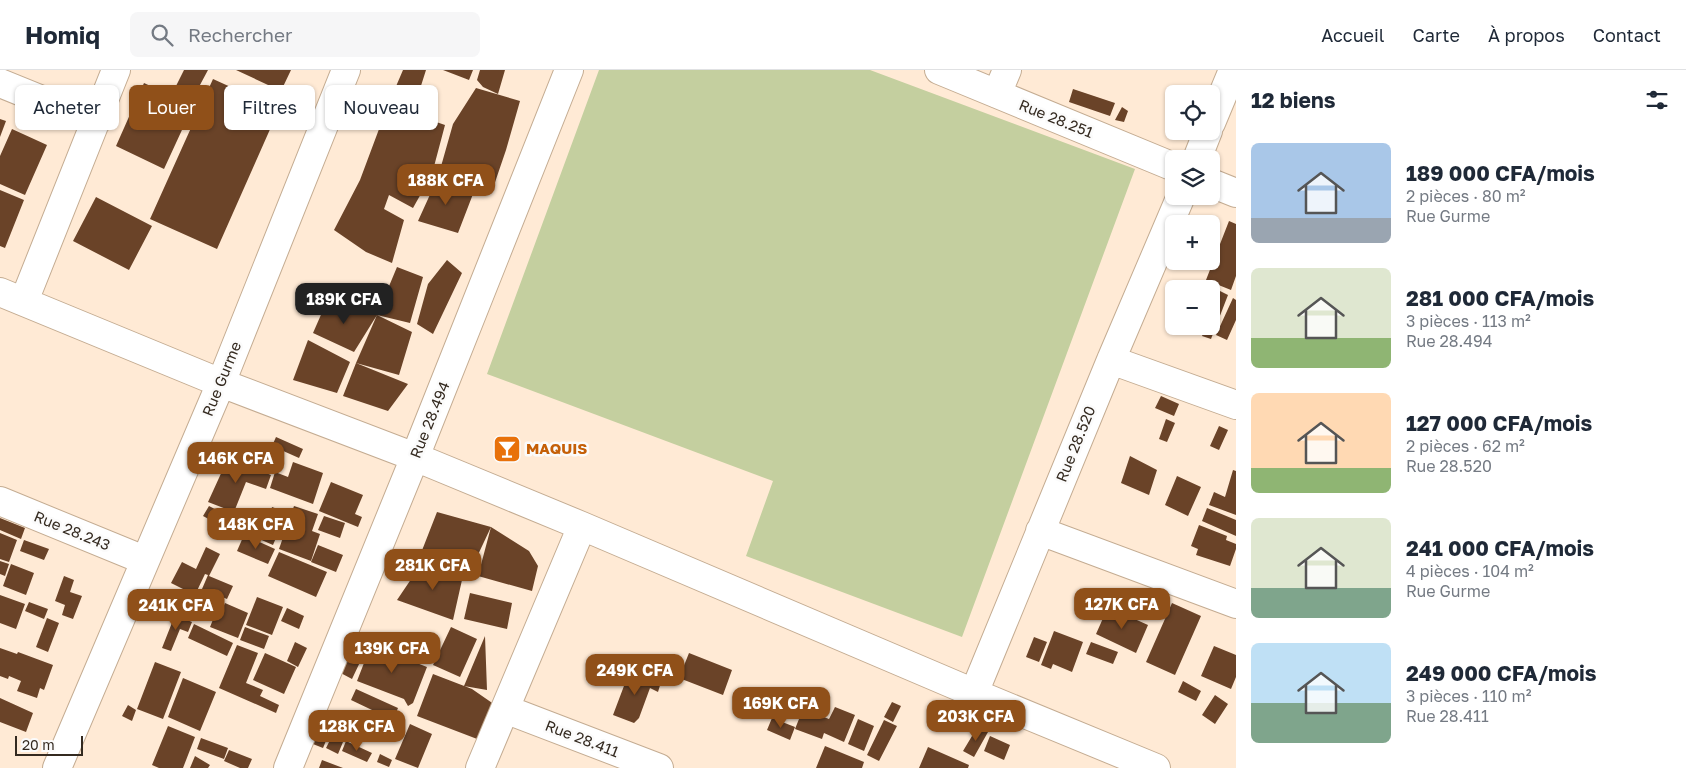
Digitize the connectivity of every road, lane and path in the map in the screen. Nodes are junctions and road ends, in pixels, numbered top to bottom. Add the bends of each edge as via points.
1 (116, 70) edge
2 (346, 70) edge
3 (570, 70) edge
4 (939, 70) edge
5 (1233, 70) edge
6 (1002, 82) edge
7 (0, 83) edge
8 (110, 85) edge
9 (15, 89) edge
10 (1220, 101) edge
11 (92, 130) edge
12 (1165, 163) edge
13 (1220, 187) edge
14 (1236, 193) edge
15 (1177, 205) edge
16 (12, 297) edge
17 (1111, 360) junction
18 (221, 383) junction
19 (1236, 405) edge
20 (415, 457) junction
21 (0, 501) edge
22 (582, 526) junction
23 (1040, 531) junction
24 (144, 560) junction
25 (1236, 604) edge
26 (974, 693) junction
27 (505, 710) junction
28 (57, 768) edge
29 (288, 768) edge
30 (480, 768) edge
31 (659, 768) edge
32 (1156, 768) edge

1 - 8 street
2 - 18 street, Rue Gurme
3 - 20 street, Rue 28.494
4 - 6 street, Rue 28.251
5 - 10 street
6 - 12 street, Rue 28.251
7 - 9 street
11 - 16 street
13 - 14 street
15 - 17 street, Rue 28.520
16 - 18 street
17 - 19 street
17 - 23 street, Rue 28.520
18 - 20 street
18 - 24 street, Rue Gurme
20 - 22 street
20 - 29 street, Rue 28.494
21 - 24 street, Rue 28.243
22 - 26 street
22 - 27 street
23 - 25 street
23 - 26 street, Rue 28.520
24 - 28 street, Rue Gurme
26 - 32 street
27 - 30 street
27 - 31 street, Rue 28.411

